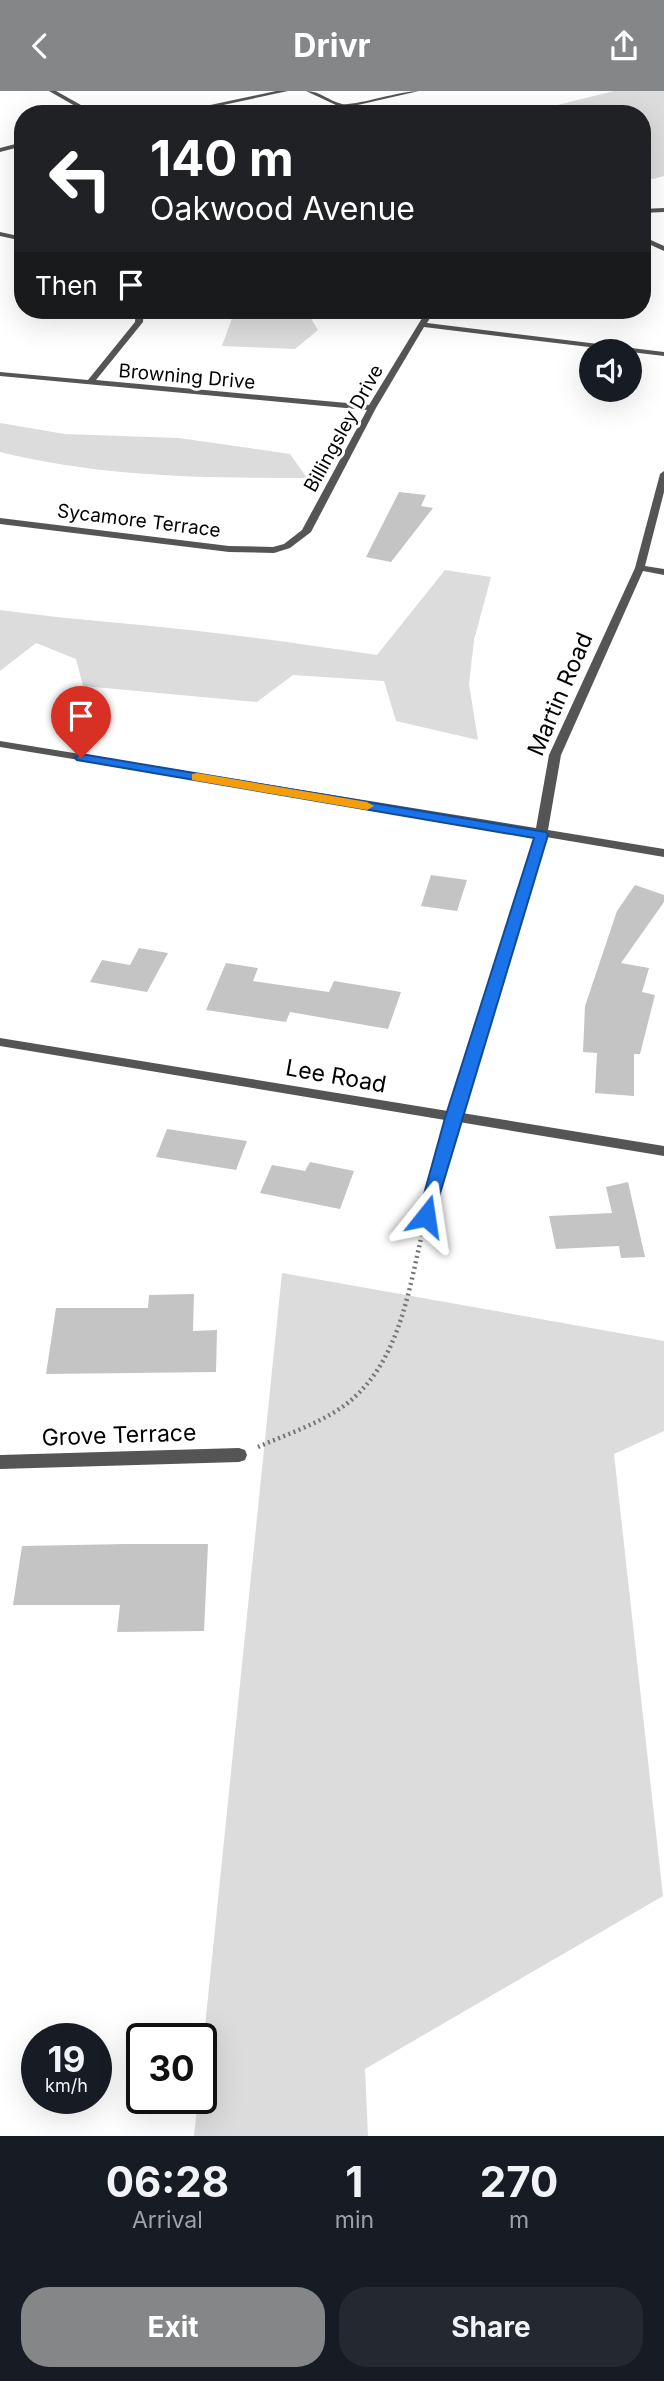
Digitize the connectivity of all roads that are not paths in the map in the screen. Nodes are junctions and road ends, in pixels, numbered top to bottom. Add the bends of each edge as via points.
1 (52, 91) edge
2 (285, 91) edge
3 (309, 91) edge
4 (416, 91) edge
5 (78, 105) edge
6 (216, 105) edge
7 (342, 105) edge
8 (349, 105) edge
9 (139, 319) edge
10 (426, 319) edge
11 (423, 325) junction
12 (664, 354) edge
13 (0, 374) edge
14 (90, 383) junction
15 (372, 408) junction
16 (664, 474) edge
17 (0, 521) edge
18 (274, 550) joint
19 (640, 568) junction
20 (664, 572) edge
21 (0, 744) edge
22 (541, 835) junction
23 (664, 853) edge
24 (0, 1042) edge
25 (453, 1118) junction
26 (664, 1151) edge
27 (426, 1216) road end
28 (239, 1455) road end
29 (0, 1462) edge

1 - 5 street
2 - 6 street
3 - 7 street
4 - 8 street
9 - 14 street
10 - 11 street, Billingsley Drive
11 - 12 street
11 - 15 street, Billingsley Drive
13 - 14 street, Browning Drive
14 - 15 street, Browning Drive
15 - 18 street, Billingsley Drive via 306,532
16 - 19 street, Martin Road
17 - 18 street, Sycamore Terrace via 229,549
19 - 20 street
19 - 22 street, Martin Road via 555,755
21 - 22 street
22 - 23 street
22 - 25 street, Martin Road
24 - 25 street, Lee Road
25 - 26 street, Lee Road
25 - 27 street, Martin Road
28 - 29 street, Grove Terrace

